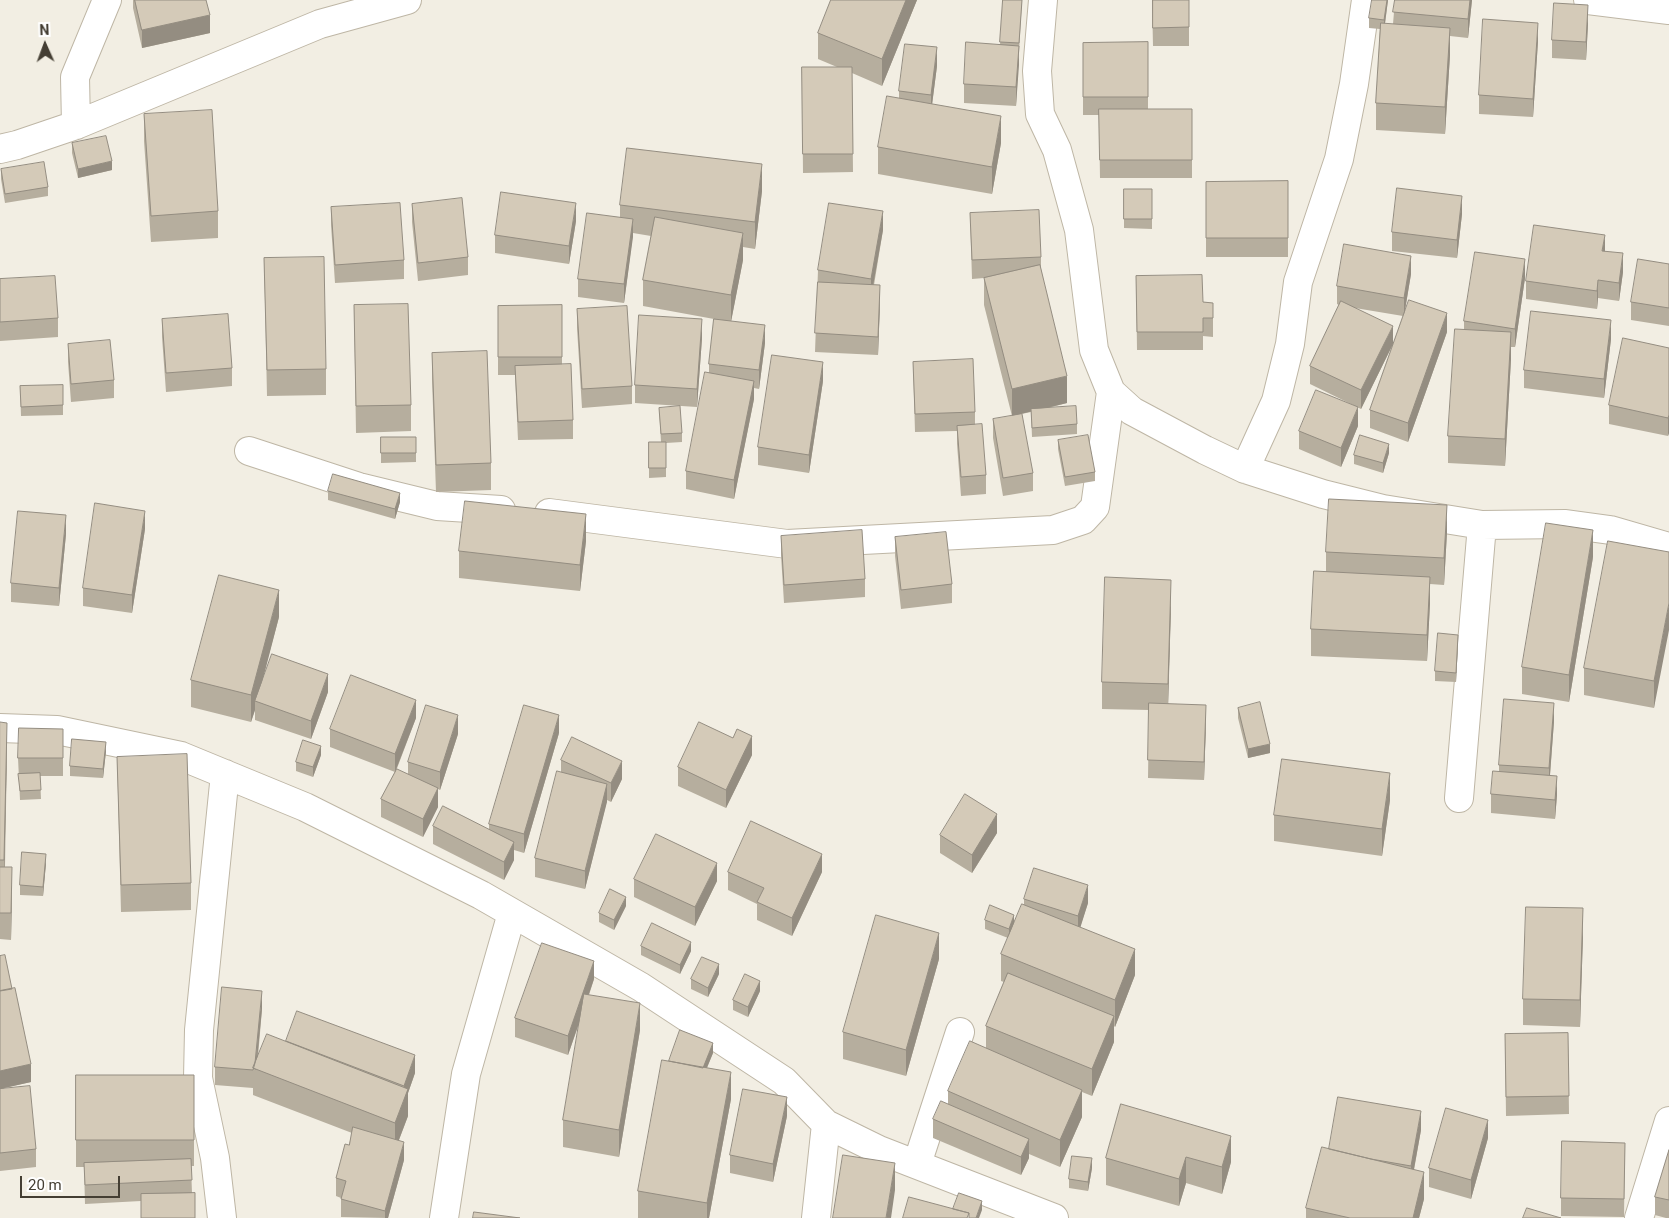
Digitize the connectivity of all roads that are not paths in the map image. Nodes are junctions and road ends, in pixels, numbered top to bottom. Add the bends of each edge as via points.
1 (107, 0) edge
2 (407, 0) edge
3 (1043, 0) edge
4 (1366, 0) edge
5 (1588, 0) edge
6 (1669, 10) edge
7 (76, 125) junction
8 (0, 149) edge
9 (1111, 392) junction
10 (249, 451) dead end
11 (1245, 468) junction
12 (1482, 525) junction
13 (1669, 547) edge
14 (0, 728) edge
15 (225, 774) junction
16 (1459, 798) dead end
17 (512, 913) junction
18 (960, 1032) dead end
19 (1669, 1121) edge
20 (826, 1124) junction
21 (917, 1164) junction
22 (222, 1218) edge
23 (444, 1218) edge
24 (816, 1218) edge
25 (1054, 1218) edge
26 (1639, 1218) edge

1 - 7 street via 76,78
2 - 7 street via 320,24
3 - 9 street via 1037,71 1040,114 1057,150 1078,230 1094,350
4 - 11 street via 1339,159 1298,282 1290,344 1276,401
5 - 6 street
7 - 8 street
9 - 10 street via 1095,507 1082,520 1053,530 786,544 557,514 437,506 359,487
9 - 11 street via 1132,411
11 - 12 street via 1323,494 1383,509
12 - 13 street via 1566,524 1610,530
12 - 16 street
14 - 15 street via 57,730 181,756
15 - 17 street via 305,807
15 - 22 street via 199,1030 198,1078 215,1158
17 - 20 street via 641,987 784,1081
17 - 23 street via 466,1074
18 - 21 street
19 - 26 street
20 - 21 street
20 - 24 street
21 - 25 street

